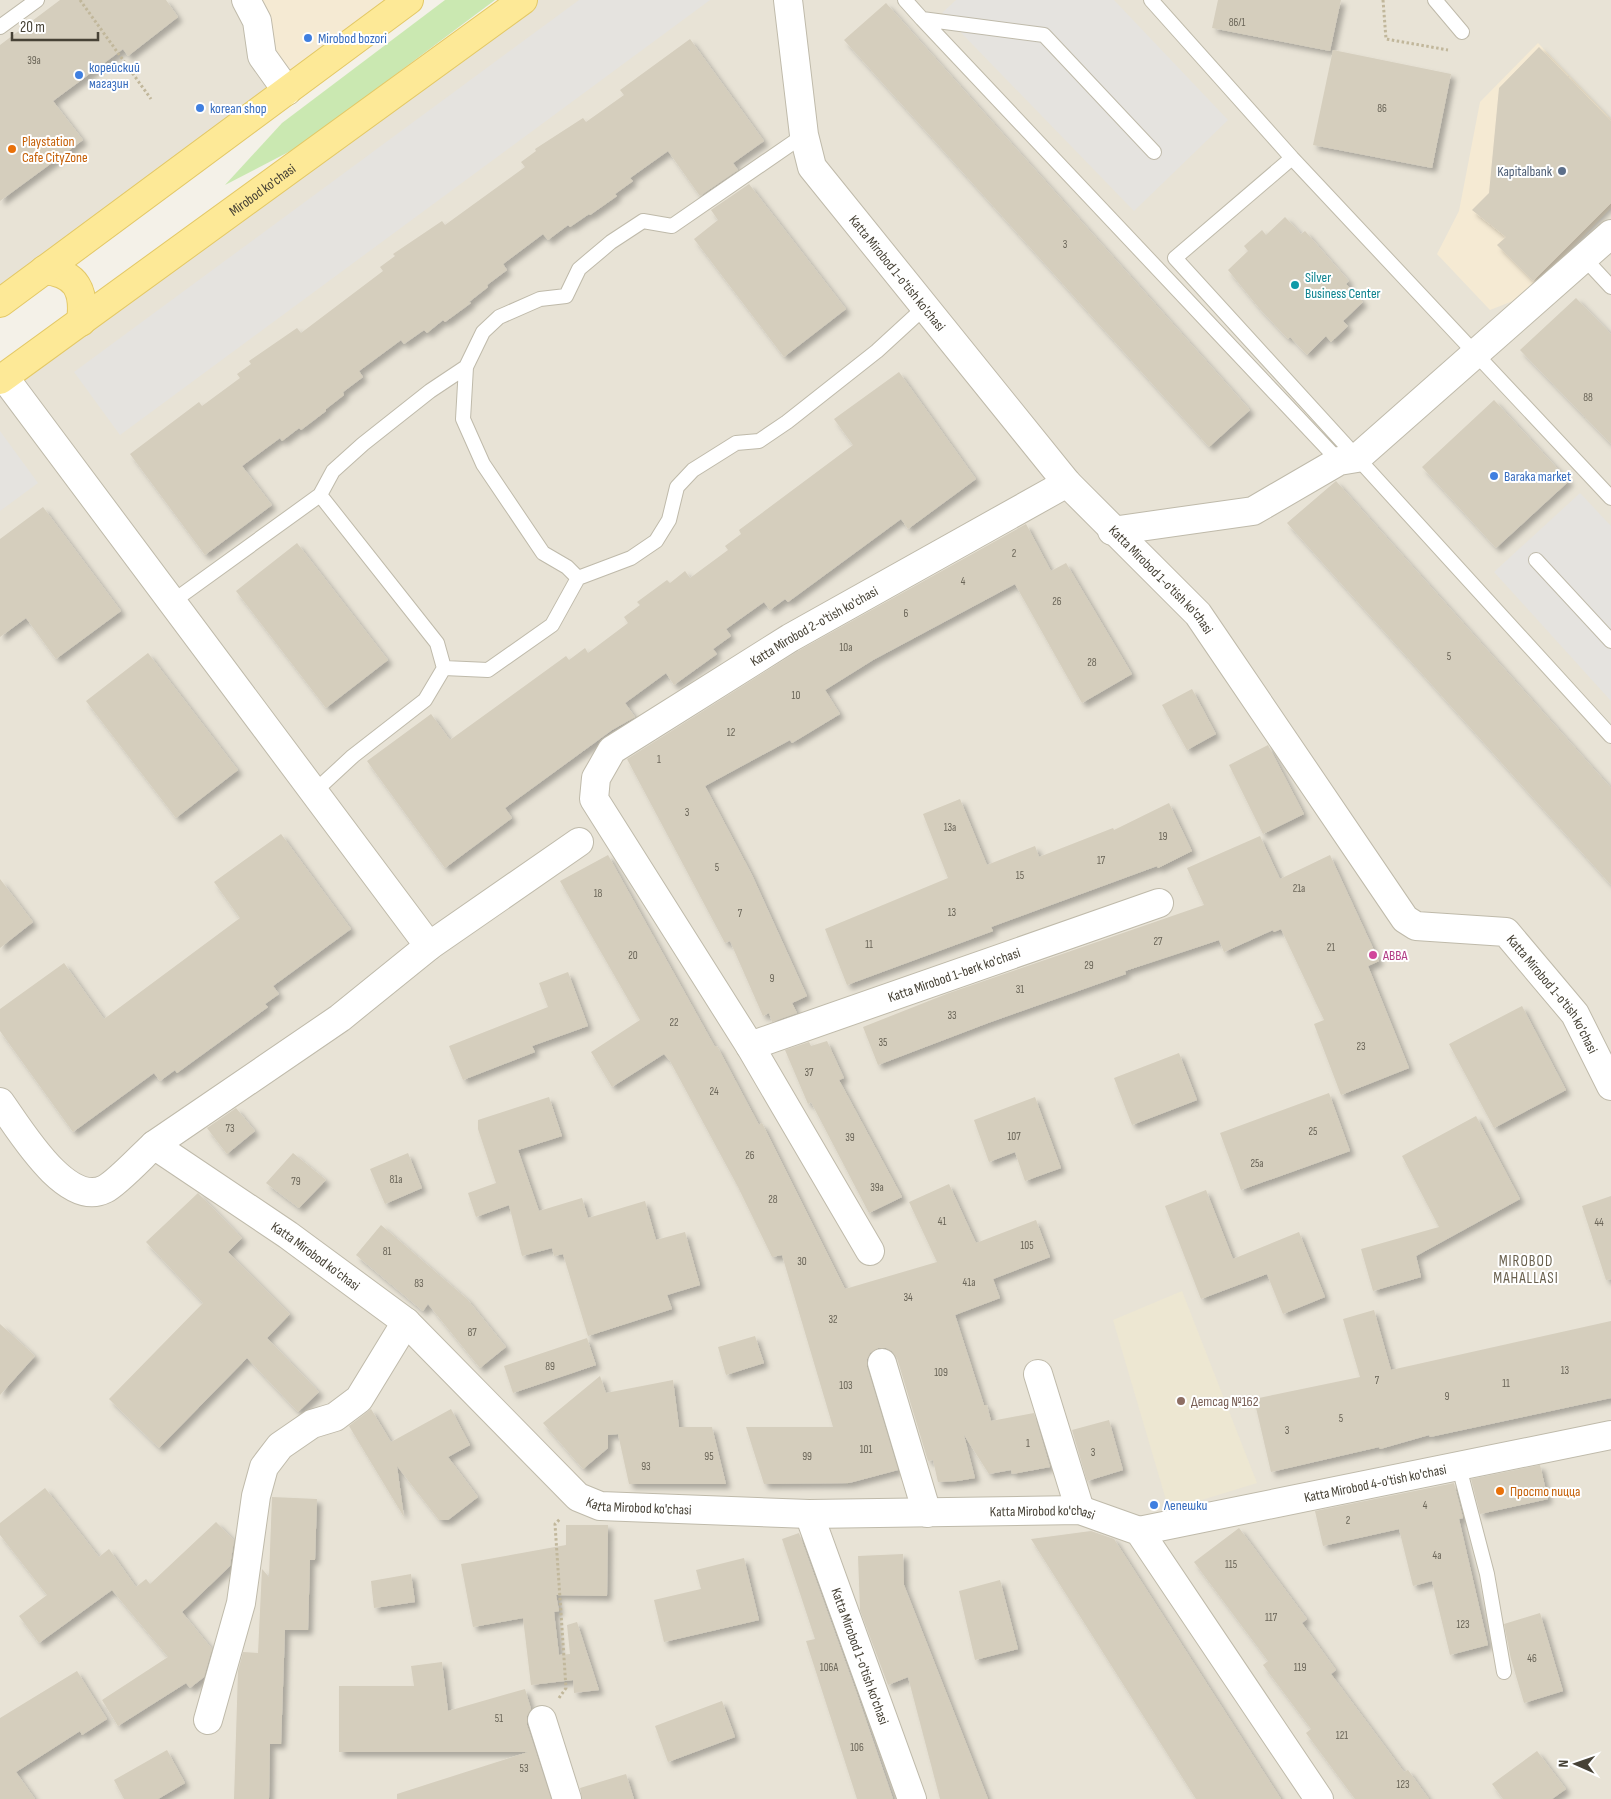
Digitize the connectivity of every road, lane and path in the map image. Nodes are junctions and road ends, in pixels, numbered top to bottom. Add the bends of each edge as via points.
1 (37, 0) edge
2 (80, 0) edge
3 (246, 0) edge
4 (409, 0) edge
5 (523, 0) edge
6 (788, 0) edge
7 (905, 0) edge
8 (1152, 0) edge
9 (1383, 0) edge
10 (1435, 0) edge
11 (922, 19) junction
12 (0, 27) edge
13 (1462, 32) dead end
14 (1450, 50) dead end
15 (286, 90) junction
16 (151, 99) dead end
17 (804, 135) junction
18 (1154, 152) dead end
19 (1292, 158) junction
20 (1611, 234) edge
21 (1584, 258) junction
22 (44, 270) junction
23 (1611, 287) edge
24 (0, 303) edge
25 (925, 308) junction
26 (81, 322) junction
27 (1476, 352) junction
28 (466, 368) junction
29 (2, 379) edge
30 (1348, 459) junction
31 (1067, 483) junction
32 (320, 495) junction
33 (1611, 498) edge
34 (1112, 531) junction
35 (1536, 560) dead end
36 (578, 578) junction
37 (172, 602) junction
38 (1611, 641) edge
39 (444, 668) junction
40 (1611, 736) edge
41 (314, 792) junction
42 (579, 842) dead end
43 (1159, 903) dead end
44 (429, 946) junction
45 (750, 1046) junction
46 (1611, 1086) edge
47 (0, 1102) edge
48 (154, 1145) junction
49 (870, 1251) dead end
50 (406, 1322) junction
51 (882, 1363) dead end
52 (1038, 1374) dead end
53 (1611, 1434) edge
54 (1459, 1467) junction
55 (578, 1497) junction
56 (1080, 1510) junction
57 (928, 1513) junction
58 (809, 1514) junction
59 (1139, 1531) junction
60 (1504, 1672) dead end
61 (208, 1720) dead end
62 (542, 1720) joint
63 (567, 1799) edge
64 (912, 1799) edge
65 (1319, 1799) edge

1 - 12 lane
2 - 16 path
3 - 15 street via 257,21 262,56
4 - 15 main road
5 - 26 main road, Mirobod ko'chasi
6 - 17 street, Katta Mirobod 1-o'tish ko'chasi
7 - 11 lane
8 - 19 lane
9 - 14 path via 1386,39
10 - 13 lane
11 - 18 lane via 1044,36
11 - 30 lane
15 - 22 main road
17 - 25 street, Katta Mirobod 1-o'tish ko'chasi via 812,168
17 - 28 lane via 672,226 643,221 611,242 579,269 566,296 540,299 500,317 483,332
19 - 27 lane
19 - 30 lane via 1175,258
20 - 21 street
21 - 23 lane
21 - 27 street
22 - 24 main road
22 - 26 main road via 63,274 77,286 83,303
25 - 31 street, Katta Mirobod 1-o'tish ko'chasi
25 - 36 lane via 877,350 760,441 736,443 693,470 677,487 669,520 656,541 631,558
26 - 29 main road, Mirobod ko'chasi
27 - 30 street
27 - 33 lane
28 - 32 lane via 430,391 363,444 333,471
28 - 36 lane via 463,419 483,464 543,554 567,567
29 - 37 street
30 - 34 street via 1253,511
30 - 40 lane
31 - 34 street, Katta Mirobod 1-o'tish ko'chasi
31 - 45 street, Katta Mirobod 2-o'tish ko'chasi via 790,638 612,750 596,778 594,799
32 - 37 lane
32 - 39 lane via 437,643
34 - 46 street, Katta Mirobod 1-o'tish ko'chasi via 1198,614 1405,919 1416,926 1506,932 1575,1014
35 - 38 lane
36 - 39 lane via 552,625 488,670
37 - 41 street
39 - 41 lane via 425,700
41 - 44 street
42 - 44 street
43 - 45 street, Katta Mirobod 1-berk ko'chasi
44 - 48 street via 340,1018
45 - 49 street
47 - 48 street via 53,1173 76,1189 105,1189
48 - 50 street, Katta Mirobod ko'chasi via 288,1235
50 - 55 street, Katta Mirobod ko'chasi
50 - 61 street via 359,1399 335,1417 312,1424 280,1446 264,1467 256,1496 241,1603
51 - 57 street
52 - 56 street
53 - 54 street, Katta Mirobod 4-o'tish ko'chasi
54 - 59 street, Katta Mirobod 4-o'tish ko'chasi
54 - 60 lane via 1487,1574
55 - 58 street, Katta Mirobod ko'chasi via 600,1506 623,1508
55 - 62 path via 555,1524 566,1688
56 - 57 street, Katta Mirobod ko'chasi
56 - 59 street, Katta Mirobod ko'chasi
57 - 58 street, Katta Mirobod ko'chasi
58 - 64 street, Katta Mirobod 1-o'tish ko'chasi
59 - 65 street
62 - 63 street

